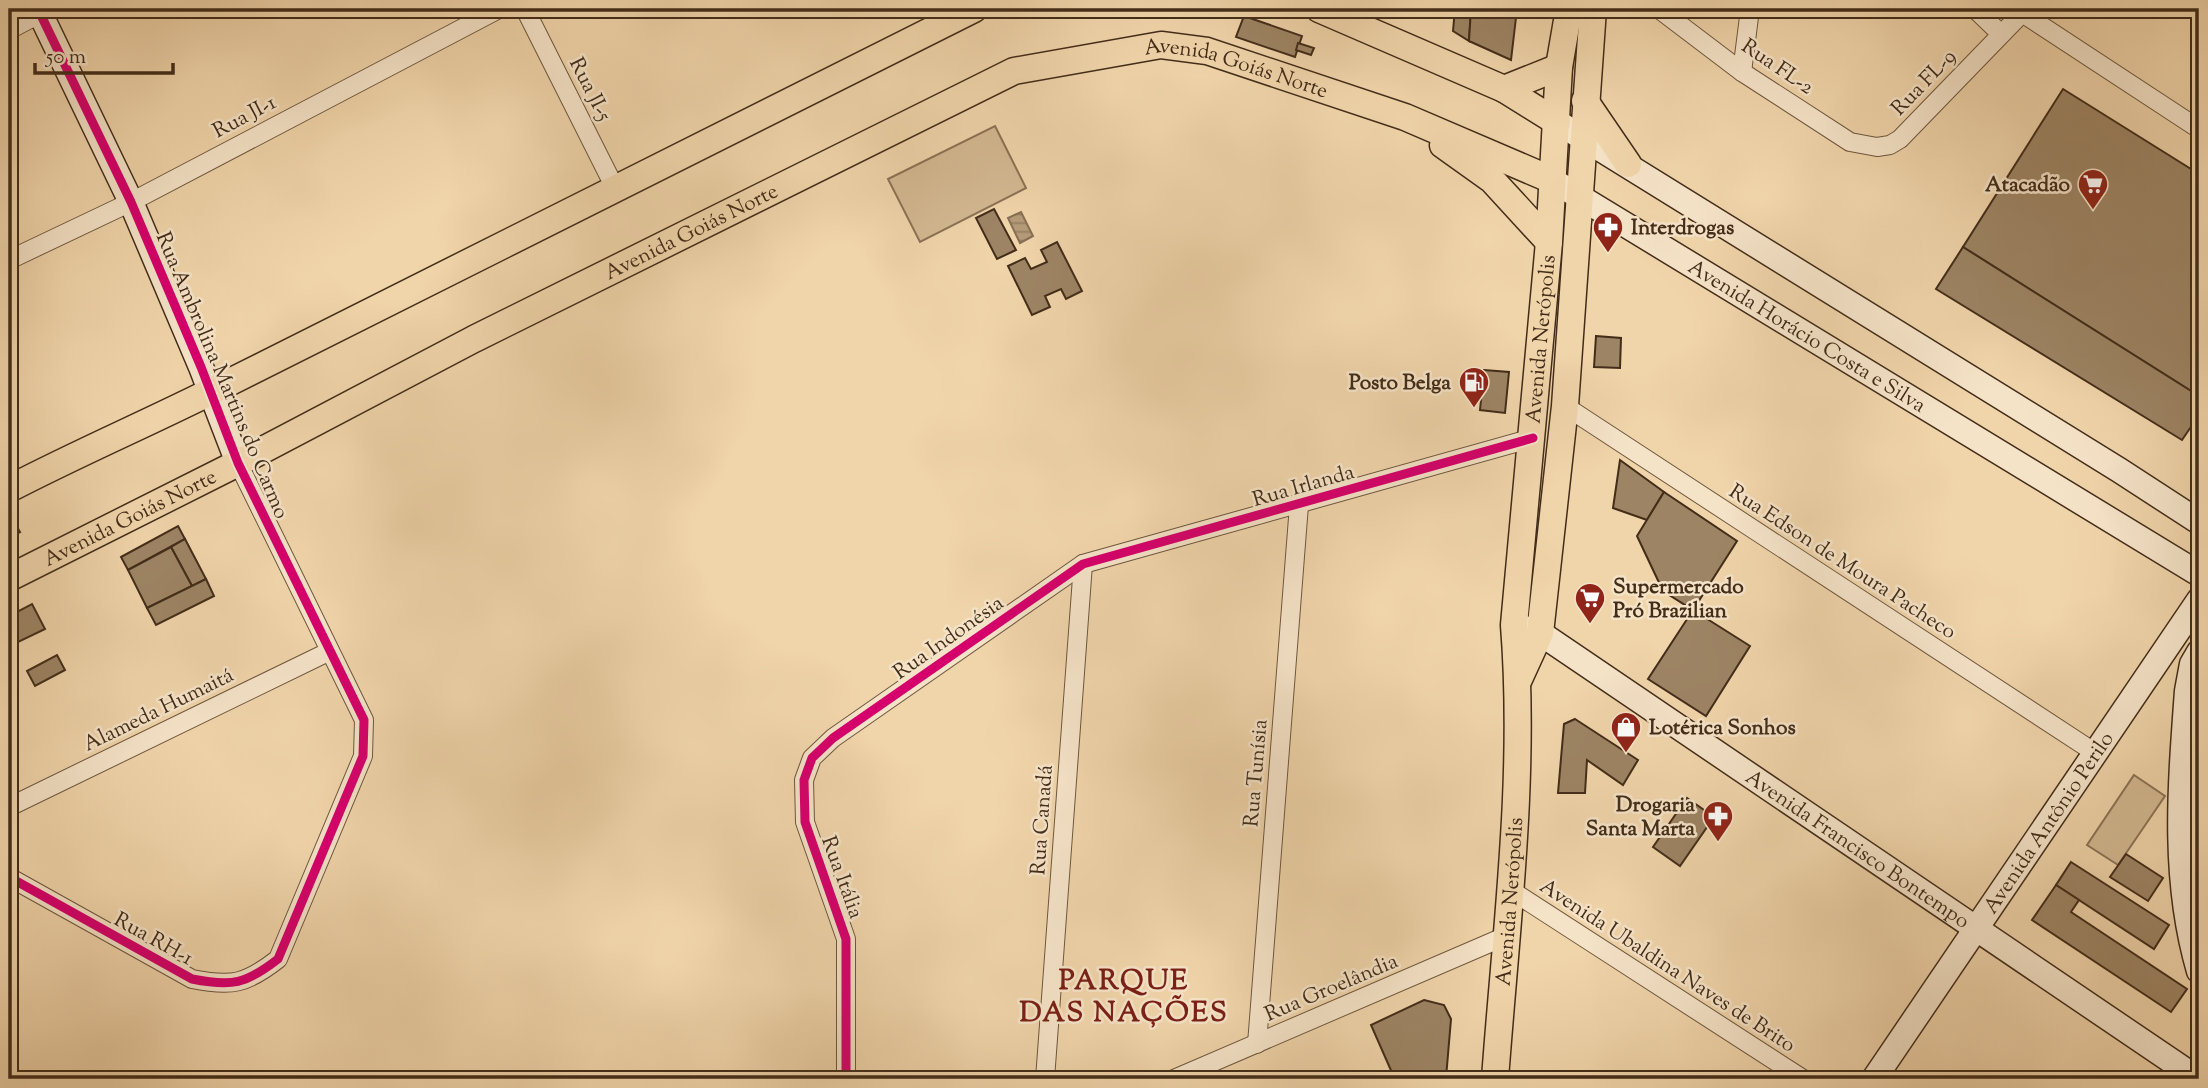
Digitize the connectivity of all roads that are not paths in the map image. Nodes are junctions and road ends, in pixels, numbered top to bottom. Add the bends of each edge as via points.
1 (499, 9) edge
2 (525, 9) edge
3 (974, 9) edge
4 (1319, 9) edge
5 (1569, 9) edge
6 (1593, 9) edge
7 (1659, 9) edge
8 (1750, 9) edge
9 (1975, 9) edge
10 (42, 10) edge
11 (2024, 11) edge
12 (9, 30) edge
13 (2001, 34) junction
14 (1559, 67) junction
15 (1742, 72) junction
16 (1504, 89) junction
17 (1585, 101) junction
18 (1405, 117) junction
19 (1557, 122) junction
20 (2199, 129) edge
21 (1584, 139) junction
22 (1877, 147) joint
23 (1628, 164) junction
24 (1552, 180) junction
25 (616, 190) junction
26 (1580, 196) junction
27 (131, 201) junction
28 (1549, 242) junction
29 (9, 260) edge
30 (210, 391) junction
31 (1565, 407) junction
32 (1533, 438) junction
33 (237, 463) junction
34 (9, 489) edge
35 (1299, 505) junction
36 (2199, 523) edge
37 (1083, 564) junction
38 (2199, 574) edge
39 (9, 578) edge
40 (2199, 600) edge
41 (1514, 625) junction
42 (1540, 633) junction
43 (328, 652) junction
44 (2164, 654) junction
45 (2196, 658) edge
46 (1518, 680) junction
47 (833, 738) joint
48 (2096, 754) junction
49 (363, 756) joint
50 (9, 807) edge
51 (9, 877) edge
52 (1509, 889) junction
53 (1975, 931) junction
54 (1506, 936) junction
55 (2199, 971) edge
56 (1256, 1044) junction
57 (846, 1079) edge
58 (1045, 1079) edge
59 (1174, 1079) edge
60 (1495, 1079) edge
61 (1803, 1079) edge
62 (1874, 1079) edge
63 (2198, 1079) edge

1 - 27 street, Rua JI-1
2 - 25 street, Rua JI-5
3 - 25 main road
4 - 16 main road
5 - 14 main road, Avenida Nerópolis
6 - 17 main road, Avenida Nerópolis
7 - 15 street, Rua FL-2
8 - 15 street
9 - 13 street
10 - 12 street
10 - 27 street, Rua Ambrolina Martins do Carmo
11 - 13 street, Rua FL-9
11 - 20 street
13 - 22 street, Rua FL-9 via 1900,139
14 - 16 main road
14 - 19 main road, Avenida Nerópolis
15 - 22 street, Rua FL-2 via 1850,142
16 - 19 main road
17 - 21 main road, Avenida Nerópolis
17 - 23 main road
18 - 24 main road, Avenida Horácio Costa e Silva
18 - 28 main road via 1492,180
18 - 33 main road, Avenida Goiás Norte via 1207,51 1161,45 1014,71 474,339
19 - 21 street
19 - 24 main road, Avenida Nerópolis
21 - 23 street
21 - 26 main road, Avenida Nerópolis
23 - 36 street
24 - 26 street, Avenida Horácio Costa e Silva
24 - 28 main road, Avenida Nerópolis
25 - 30 main road via 434,276
26 - 31 main road, Avenida Nerópolis
26 - 38 street, Avenida Horácio Costa e Silva
27 - 29 street, Rua JI-1
27 - 30 street, Rua Ambrolina Martins do Carmo
28 - 32 main road, Avenida Nerópolis
30 - 33 street, Rua Ambrolina Martins do Carmo
30 - 34 main road
31 - 42 main road, Avenida Nerópolis
31 - 48 street, Rua Edson de Moura Pacheco
32 - 35 street, Rua Irlanda
32 - 41 main road, Avenida Nerópolis
33 - 39 main road, Avenida Goiás Norte
33 - 43 street, Rua Ambrolina Martins do Carmo
35 - 37 street, Rua Irlanda
35 - 56 street, Rua Tunísia
37 - 47 street, Rua Indonésia
37 - 58 street, Rua Canadá
40 - 44 street, Avenida Antônio Perilo
41 - 42 street, Avenida Francisco Bontempo
41 - 46 main road, Avenida Nerópolis
42 - 46 main road, Avenida Nerópolis
42 - 53 street, Avenida Francisco Bontempo
43 - 49 street, Rua Ambrolina Martins do Carmo via 364,720
43 - 50 street, Alameda Humaitá
44 - 45 street
44 - 48 street, Avenida Antônio Perilo
45 - 55 street via 2187,691 2179,864 2188,935
46 - 52 main road, Avenida Nerópolis via 1517,824
47 - 57 street, Rua Itália via 812,758 804,780 805,822 846,939
48 - 53 street, Avenida Antônio Perilo
49 - 51 street, Rua RH-1 via 278,958 253,979 222,985 192,979
52 - 54 main road, Avenida Nerópolis
52 - 61 street, Avenida Ubaldina Naves de Brito
53 - 62 street, Avenida Antônio Perilo
53 - 63 street, Avenida Francisco Bontempo
54 - 56 street, Rua Groelândia
54 - 60 main road, Avenida Nerópolis
56 - 59 street, Rua Groelândia

